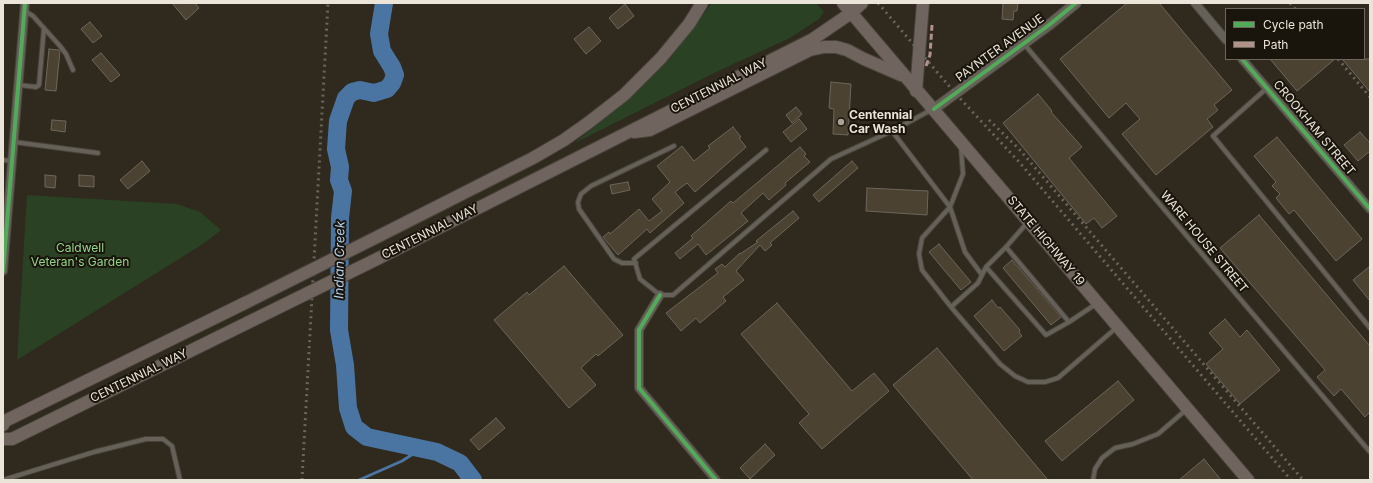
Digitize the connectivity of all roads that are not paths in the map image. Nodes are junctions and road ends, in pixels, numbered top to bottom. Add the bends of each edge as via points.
1 (702, 3) edge
2 (842, 3) edge
3 (862, 3) edge
4 (923, 3) edge
5 (1076, 3) edge
6 (1195, 3) edge
7 (25, 7) edge
8 (851, 13) junction
9 (44, 28) junction
10 (1225, 39) edge
11 (1023, 44) junction
12 (1243, 60) edge
13 (73, 70) dead end
14 (904, 76) junction
15 (19, 85) junction
16 (1267, 88) junction
17 (916, 91) junction
18 (934, 109) junction
19 (892, 131) junction
20 (622, 134) junction
21 (961, 141) junction
22 (14, 142) junction
23 (674, 146) dead end
24 (766, 150) dead end
25 (98, 153) dead end
26 (3, 160) edge
27 (12, 161) junction
28 (950, 207) junction
29 (1370, 209) edge
30 (1029, 221) junction
31 (1006, 247) junction
32 (636, 263) junction
33 (986, 267) junction
34 (3, 271) edge
35 (982, 275) junction
36 (660, 295) junction
37 (1098, 303) junction
38 (951, 307) junction
39 (1069, 322) junction
40 (1118, 326) junction
41 (1370, 328) edge
42 (1188, 409) junction
43 (3, 425) edge
44 (3, 439) edge
45 (1370, 452) edge
46 (3, 480) edge
47 (180, 480) edge
48 (716, 480) edge
49 (1093, 480) edge
50 (1248, 480) edge

1 - 43 main road, CENTENNIAL WAY, bridge via 689,24 661,58 624,95 564,140 379,236 5,421
2 - 8 main road, STATE HIGHWAY 19
3 - 8 main road, CENTENNIAL WAY
4 - 17 main road
5 - 11 street, PAYNTER AVENUE
6 - 10 street
7 - 9 lane
7 - 15 street
8 - 14 main road, STATE HIGHWAY 19
8 - 20 main road, CENTENNIAL WAY via 812,39
9 - 13 lane via 66,54
9 - 15 lane via 39,84 36,87
11 - 18 street, PAYNTER AVENUE
11 - 45 lane, WARE HOUSE STREET
12 - 16 street, CROOKHAM STREET
14 - 17 main road, STATE HIGHWAY 19
14 - 20 main road via 847,50 824,47 810,50 650,130
15 - 22 street
16 - 29 street, CROOKHAM STREET
16 - 41 lane via 1213,136
17 - 18 main road, STATE HIGHWAY 19
18 - 19 lane
18 - 21 main road, STATE HIGHWAY 19
19 - 28 lane
19 - 36 lane via 831,159 673,295
20 - 44 main road, CENTENNIAL WAY, bridge via 379,258 12,439
21 - 28 lane via 963,174
21 - 30 main road, STATE HIGHWAY 19
22 - 25 lane
22 - 27 street
23 - 32 lane via 591,186 578,202 579,208 614,259 622,263
24 - 32 lane via 634,259
26 - 27 lane
27 - 34 street
28 - 35 lane via 965,252
28 - 38 lane via 922,238 919,254 922,270
30 - 31 lane
30 - 37 main road, STATE HIGHWAY 19
31 - 33 lane
31 - 39 lane
32 - 36 lane via 640,279
33 - 35 lane
33 - 39 lane via 1046,335
35 - 38 lane via 978,283
36 - 48 street via 639,330 639,388
37 - 39 lane
37 - 40 main road, STATE HIGHWAY 19
38 - 40 lane via 1000,364 1028,382 1045,382 1058,378
40 - 42 main road, STATE HIGHWAY 19
42 - 49 lane via 1158,434 1115,448 1102,458 1095,469
42 - 50 main road, STATE HIGHWAY 19
46 - 47 lane via 94,452 146,439 163,439 172,446

